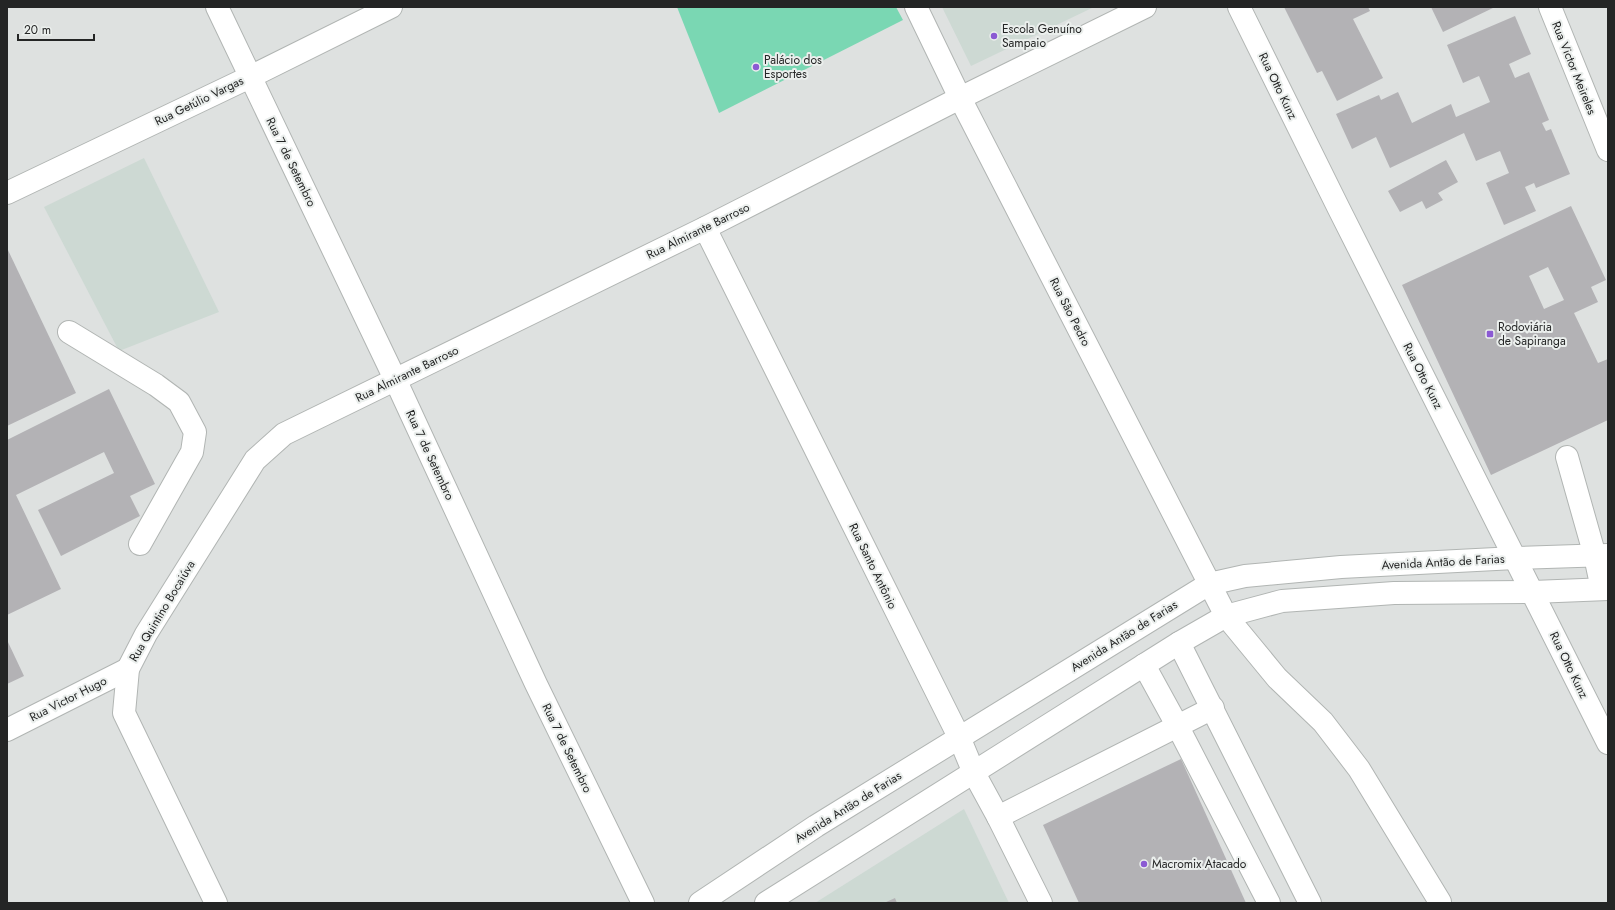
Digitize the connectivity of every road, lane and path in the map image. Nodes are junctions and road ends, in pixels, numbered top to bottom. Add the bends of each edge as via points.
1 (216, 7) edge
2 (391, 7) edge
3 (916, 7) edge
4 (1145, 7) edge
5 (1239, 7) edge
6 (1550, 7) edge
7 (250, 77) junction
8 (960, 98) junction
9 (1608, 150) edge
10 (8, 191) edge
11 (705, 228) junction
12 (69, 332) dead end
13 (395, 379) junction
14 (1567, 457) dead end
15 (256, 460) joint
16 (140, 544) dead end
17 (1602, 555) edge
18 (1514, 558) junction
19 (1209, 584) junction
20 (1605, 589) edge
21 (1533, 592) junction
22 (1226, 616) junction
23 (1179, 643) junction
24 (1144, 665) junction
25 (128, 668) junction
26 (1213, 708) junction
27 (1178, 727) junction
28 (7, 730) edge
29 (959, 737) junction
30 (1608, 743) edge
31 (974, 773) junction
32 (998, 816) junction
33 (1440, 902) dead end
34 (216, 903) edge
35 (642, 903) edge
36 (700, 903) edge
37 (766, 903) edge
38 (1041, 903) edge
39 (1269, 903) edge
40 (1310, 903) edge

1 - 7 street, Rua 7 de Setembro
2 - 7 street, Rua Getúlio Vargas
3 - 8 street, Rua São Pedro
4 - 8 street, Rua Almirante Barroso
5 - 18 street, Rua Otto Kunz
6 - 9 street, Rua Victor Meireles
7 - 10 street, Rua Getúlio Vargas
7 - 13 street, Rua 7 de Setembro
8 - 11 street, Rua Almirante Barroso
8 - 19 street, Rua São Pedro
11 - 13 street, Rua Almirante Barroso
11 - 29 street, Rua Santo Antônio
12 - 16 street via 179,402 194,432 192,452
13 - 15 street, Rua Almirante Barroso via 284,434
13 - 35 street, Rua 7 de Setembro via 536,684
14 - 17 street
15 - 25 street, Rua Quintino Bocaiúva via 146,634
17 - 18 street, Avenida Antão de Farias
17 - 20 street
18 - 19 street, Avenida Antão de Farias via 1334,568 1245,576
18 - 21 street, Rua Otto Kunz
19 - 22 street, Rua São Pedro
19 - 29 street, Avenida Antão de Farias
20 - 21 street
21 - 22 street via 1394,593 1282,601
21 - 30 street, Rua Otto Kunz
22 - 23 street
22 - 33 street, Rua São Pedro via 1277,678 1323,722 1359,769
23 - 24 street
23 - 26 street
24 - 27 street
24 - 31 street
25 - 28 street, Rua Victor Hugo
25 - 34 street, Rua Quintino Bocaiúva via 124,713
26 - 27 street
26 - 40 street
27 - 32 street
27 - 39 street
29 - 31 street, Rua Santo Antônio
29 - 36 street, Avenida Antão de Farias via 816,826
31 - 32 street, Rua Santo Antônio
31 - 37 street
32 - 38 street, Rua Santo Antônio

